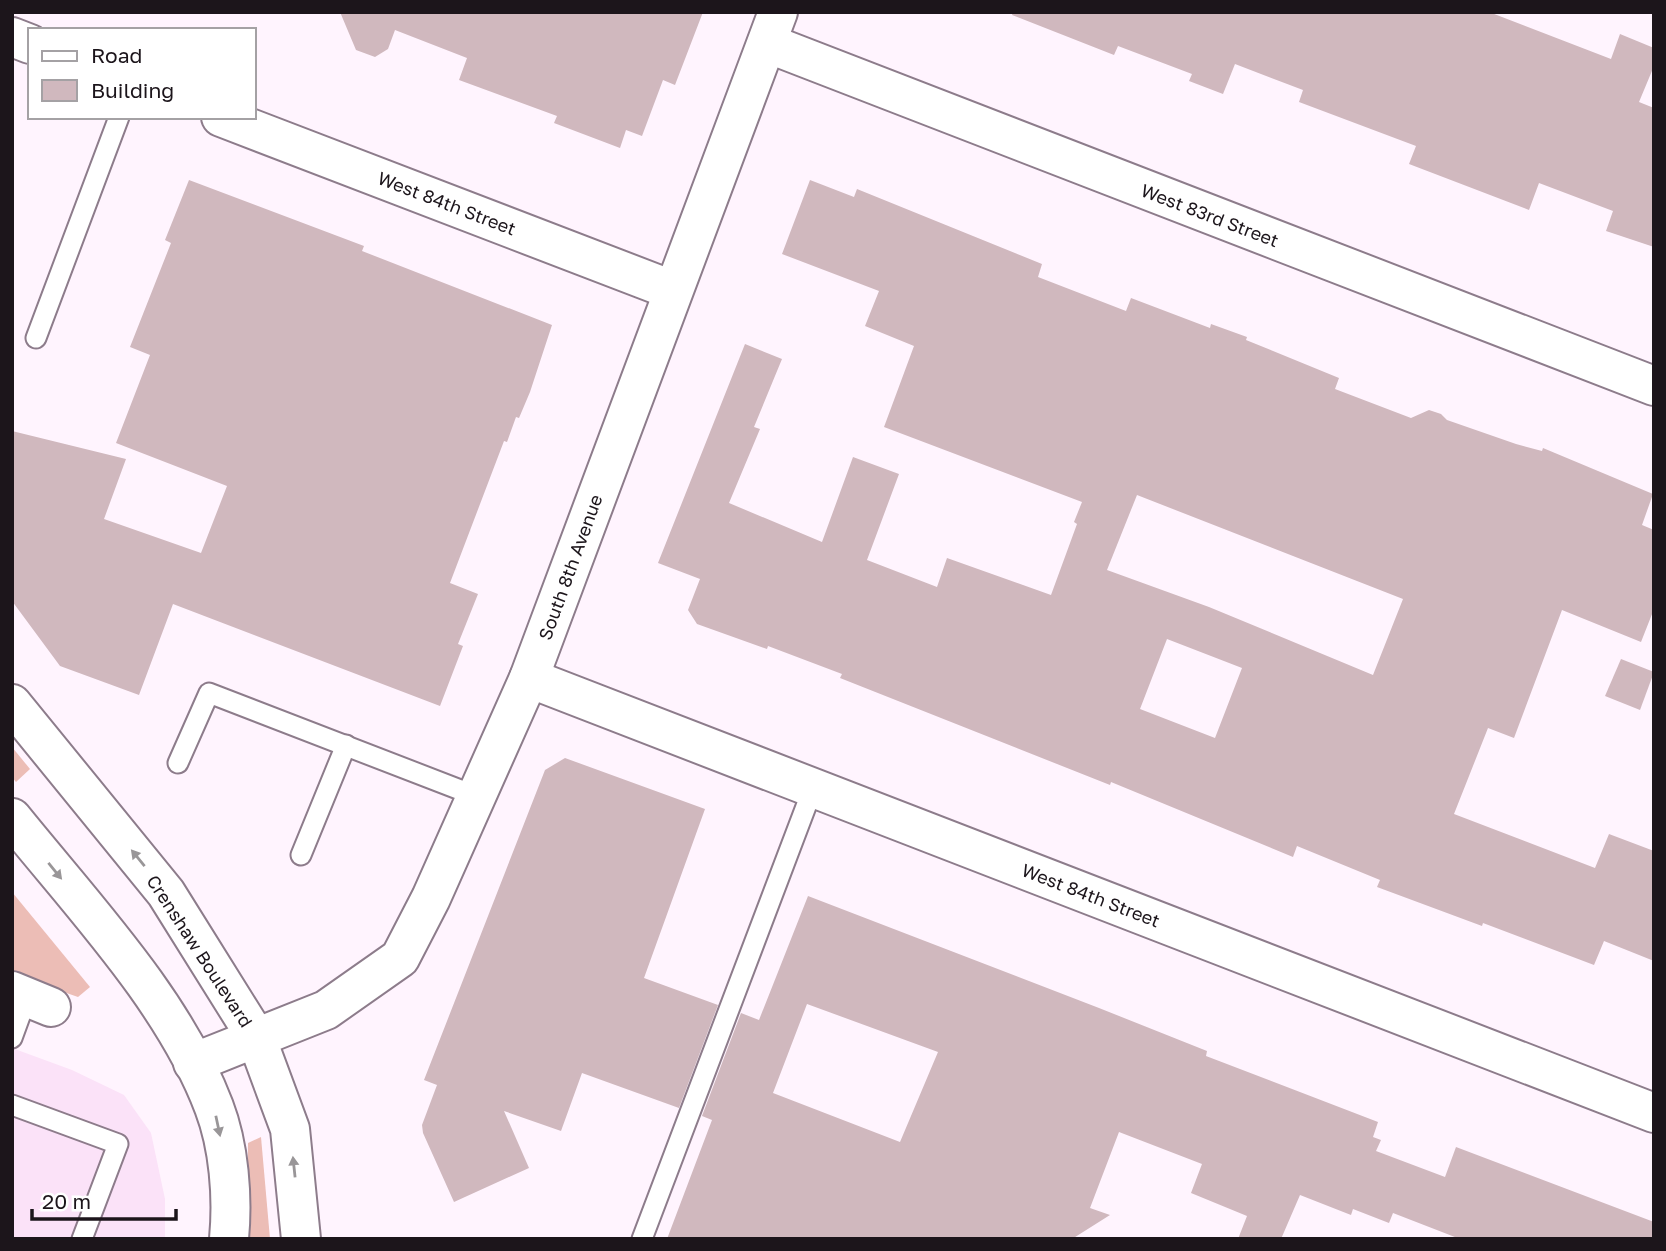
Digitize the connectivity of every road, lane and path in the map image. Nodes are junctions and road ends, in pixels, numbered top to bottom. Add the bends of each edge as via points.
1 (773, 28) edge
2 (118, 119) edge
3 (226, 119) edge
4 (672, 290) junction
5 (36, 338) dead end
6 (1654, 386) edge
7 (529, 678) junction
8 (12, 704) edge
9 (346, 745) junction
10 (178, 763) dead end
11 (813, 788) junction
12 (476, 796) junction
13 (12, 818) edge
14 (301, 855) dead end
15 (30, 998) edge
16 (256, 1037) junction
17 (12, 1038) edge
18 (193, 1063) junction
19 (12, 1105) edge
20 (1654, 1113) edge
21 (304, 1238) edge
22 (82, 1239) edge
23 (229, 1239) edge
24 (642, 1239) edge

1 - 4 street, South 8th Avenue
1 - 6 street, West 83rd Street
2 - 5 lane
3 - 4 street, West 84th Street
4 - 7 street, South 8th Avenue
7 - 11 street, West 84th Street
7 - 12 street, South 8th Avenue
16 -> 8 street, Crenshaw Boulevard via 166,893
9 - 10 lane via 209,693
9 - 12 lane
9 - 14 lane
11 - 20 street, West 84th Street
11 - 24 lane
12 - 16 street, South 8th Avenue via 400,958 335,1005
13 -> 18 street via 127,960
15 - 17 lane
16 - 18 street, South 8th Avenue
21 -> 16 street, Crenshaw Boulevard via 290,1129
18 -> 23 street via 215,1108 232,1214
19 - 22 lane via 118,1144

